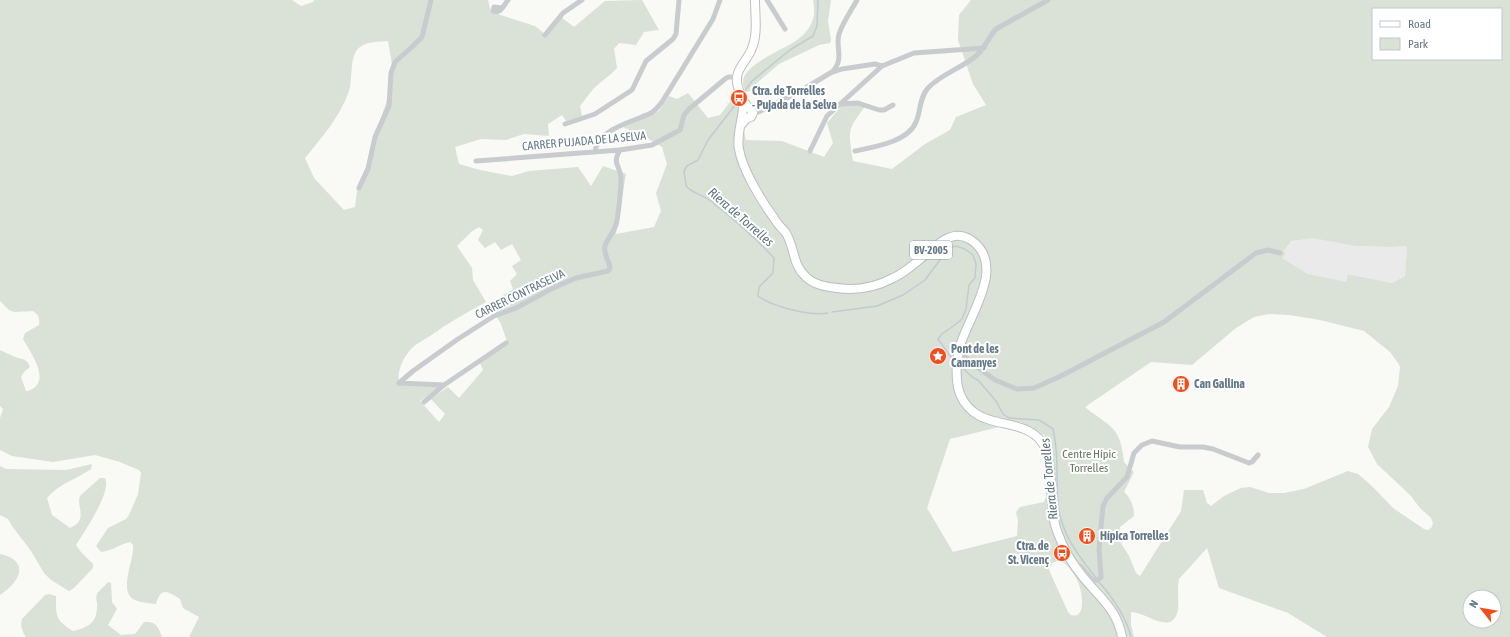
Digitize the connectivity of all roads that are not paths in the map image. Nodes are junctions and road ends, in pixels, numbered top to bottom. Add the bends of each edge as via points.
1 (431, 0) edge
2 (508, 0) edge
3 (582, 0) edge
4 (679, 0) edge
5 (720, 0) edge
6 (755, 0) edge
7 (767, 0) edge
8 (857, 0) edge
9 (1048, 0) edge
10 (502, 8) dead end
11 (785, 29) dead end
12 (545, 35) dead end
13 (984, 48) junction
14 (882, 66) junction
15 (832, 72) junction
16 (737, 77) junction
17 (840, 104) junction
18 (893, 105) dead end
19 (747, 113) junction
20 (565, 124) dead end
21 (620, 150) junction
22 (810, 151) dead end
23 (855, 151) dead end
24 (595, 152) junction
25 (476, 161) dead end
26 (359, 188) dead end
27 (1280, 254) dead end
28 (506, 343) dead end
29 (959, 351) junction
30 (444, 385) junction
31 (424, 402) dead end
32 (1258, 455) dead end
33 (1073, 563) junction
34 (1122, 637) edge

1 - 26 street via 422,37 395,62 391,73 389,106 375,137 368,169
2 - 10 street
3 - 12 street via 563,13
4 - 20 street via 676,34 646,61 632,90 595,114
5 - 24 street via 713,19 662,102 652,112 604,134 595,145
6 - 16 main road via 755,40
7 - 11 street
8 - 15 street via 840,33 839,62
9 - 13 street via 996,29
13 - 14 street via 914,53
13 - 23 street via 928,88 922,98 916,123 896,141
14 - 15 street via 875,64
14 - 17 street
15 - 19 street via 797,93
16 - 19 main road, BV-2005 via 737,85
16 - 21 street, CARRER PUJADA DE LA SELVA via 725,79 689,109 684,115 680,130 672,136 652,145
17 - 18 street via 858,103 879,110
17 - 22 street via 827,116
19 - 29 main road, BV-2005 via 741,125 739,148 744,165 769,211 788,236 800,270 813,282 828,287 849,289 874,286 894,278 949,237 963,236 976,244 985,261 985,284
21 - 24 street, CARRER PUJADA DE LA SELVA
21 - 30 street, CARRER CONTRASELVA via 616,157 621,177 616,228 604,245 610,268 608,271 576,278 494,316 399,383
24 - 25 street, CARRER PUJADA DE LA SELVA
27 - 29 street via 1268,250 1256,253 1164,322 1034,388 1017,389 995,380
28 - 30 street
29 - 33 main road, BV-2005 via 957,380 964,402 970,409 988,420 1036,436 1047,452 1053,520
30 - 31 street
32 - 33 street via 1249,463 1203,447 1180,447 1152,441 1145,443 1133,457 1127,477 1107,498 1103,506 1100,544 1102,574 1098,580 1090,578 1080,566
33 - 34 main road, BV-2005 via 1110,606

